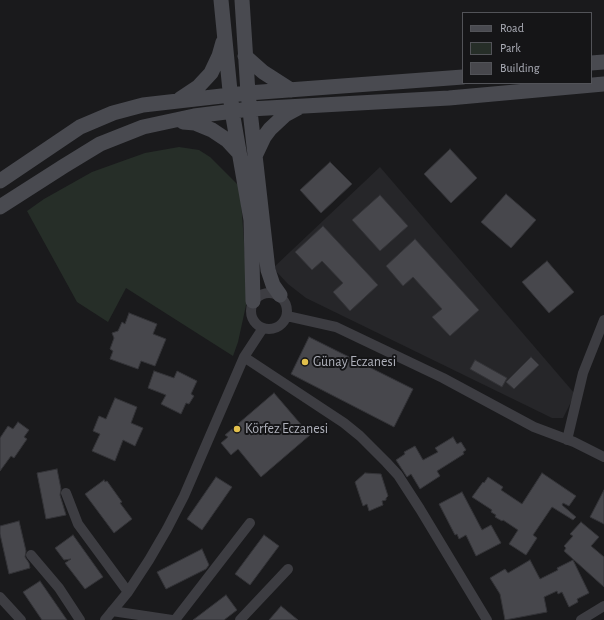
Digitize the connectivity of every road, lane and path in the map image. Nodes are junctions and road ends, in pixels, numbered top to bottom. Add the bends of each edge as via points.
1 (221, 0) edge
2 (242, 0) edge
3 (224, 30) junction
4 (245, 56) junction
5 (604, 62) edge
6 (592, 63) edge
7 (462, 77) edge
8 (604, 84) edge
9 (291, 90) junction
10 (248, 93) junction
11 (231, 95) junction
12 (174, 102) junction
13 (303, 106) junction
14 (250, 109) junction
15 (232, 111) junction
16 (168, 122) junction
17 (239, 154) junction
18 (255, 157) junction
19 (0, 181) edge
20 (0, 207) edge
21 (280, 295) junction
22 (253, 301) junction
23 (287, 316) junction
24 (604, 320) edge
25 (263, 328) junction
26 (244, 357) junction
27 (567, 440) junction
28 (604, 457) edge
29 (66, 493) dead end
30 (250, 523) dead end
31 (31, 555) dead end
32 (288, 569) dead end
33 (128, 592) junction
34 (0, 597) edge
35 (604, 606) edge
36 (112, 611) junction
37 (21, 620) edge
38 (80, 620) edge
39 (105, 620) edge
40 (174, 620) edge
41 (240, 620) edge
42 (487, 620) edge
43 (581, 620) edge

1 - 3 street
2 - 4 street
3 - 11 street
3 - 12 street via 223,43 211,73 198,87
4 - 9 street via 263,72
4 - 10 street
5 - 6 street
7 - 9 street
8 - 13 street via 449,98
9 - 10 street
10 - 11 street
10 - 14 street
11 - 12 street
11 - 15 street
12 - 19 street via 143,105 113,113 80,127
13 - 14 street
13 - 18 street via 285,115 270,129
14 - 15 street
14 - 18 street
15 - 16 street
15 - 17 street
16 - 17 street via 186,122 212,130 227,140
16 - 20 street via 144,127 100,144
17 - 22 street via 251,220
18 - 21 street via 268,270
21 - 22 street via 263,293
21 - 23 street via 287,304
22 - 25 street via 253,320
23 - 25 street via 285,321 275,328
23 - 27 street via 336,327 443,378 534,427
24 - 27 street via 583,373
25 - 26 street
26 - 33 street via 184,496 153,554
26 - 42 street via 344,423 386,462 420,509
27 - 28 street
29 - 33 street via 78,524
30 - 40 street
31 - 38 street via 59,588
32 - 41 street
33 - 36 street
34 - 37 street
35 - 43 street
36 - 39 street
36 - 40 street

